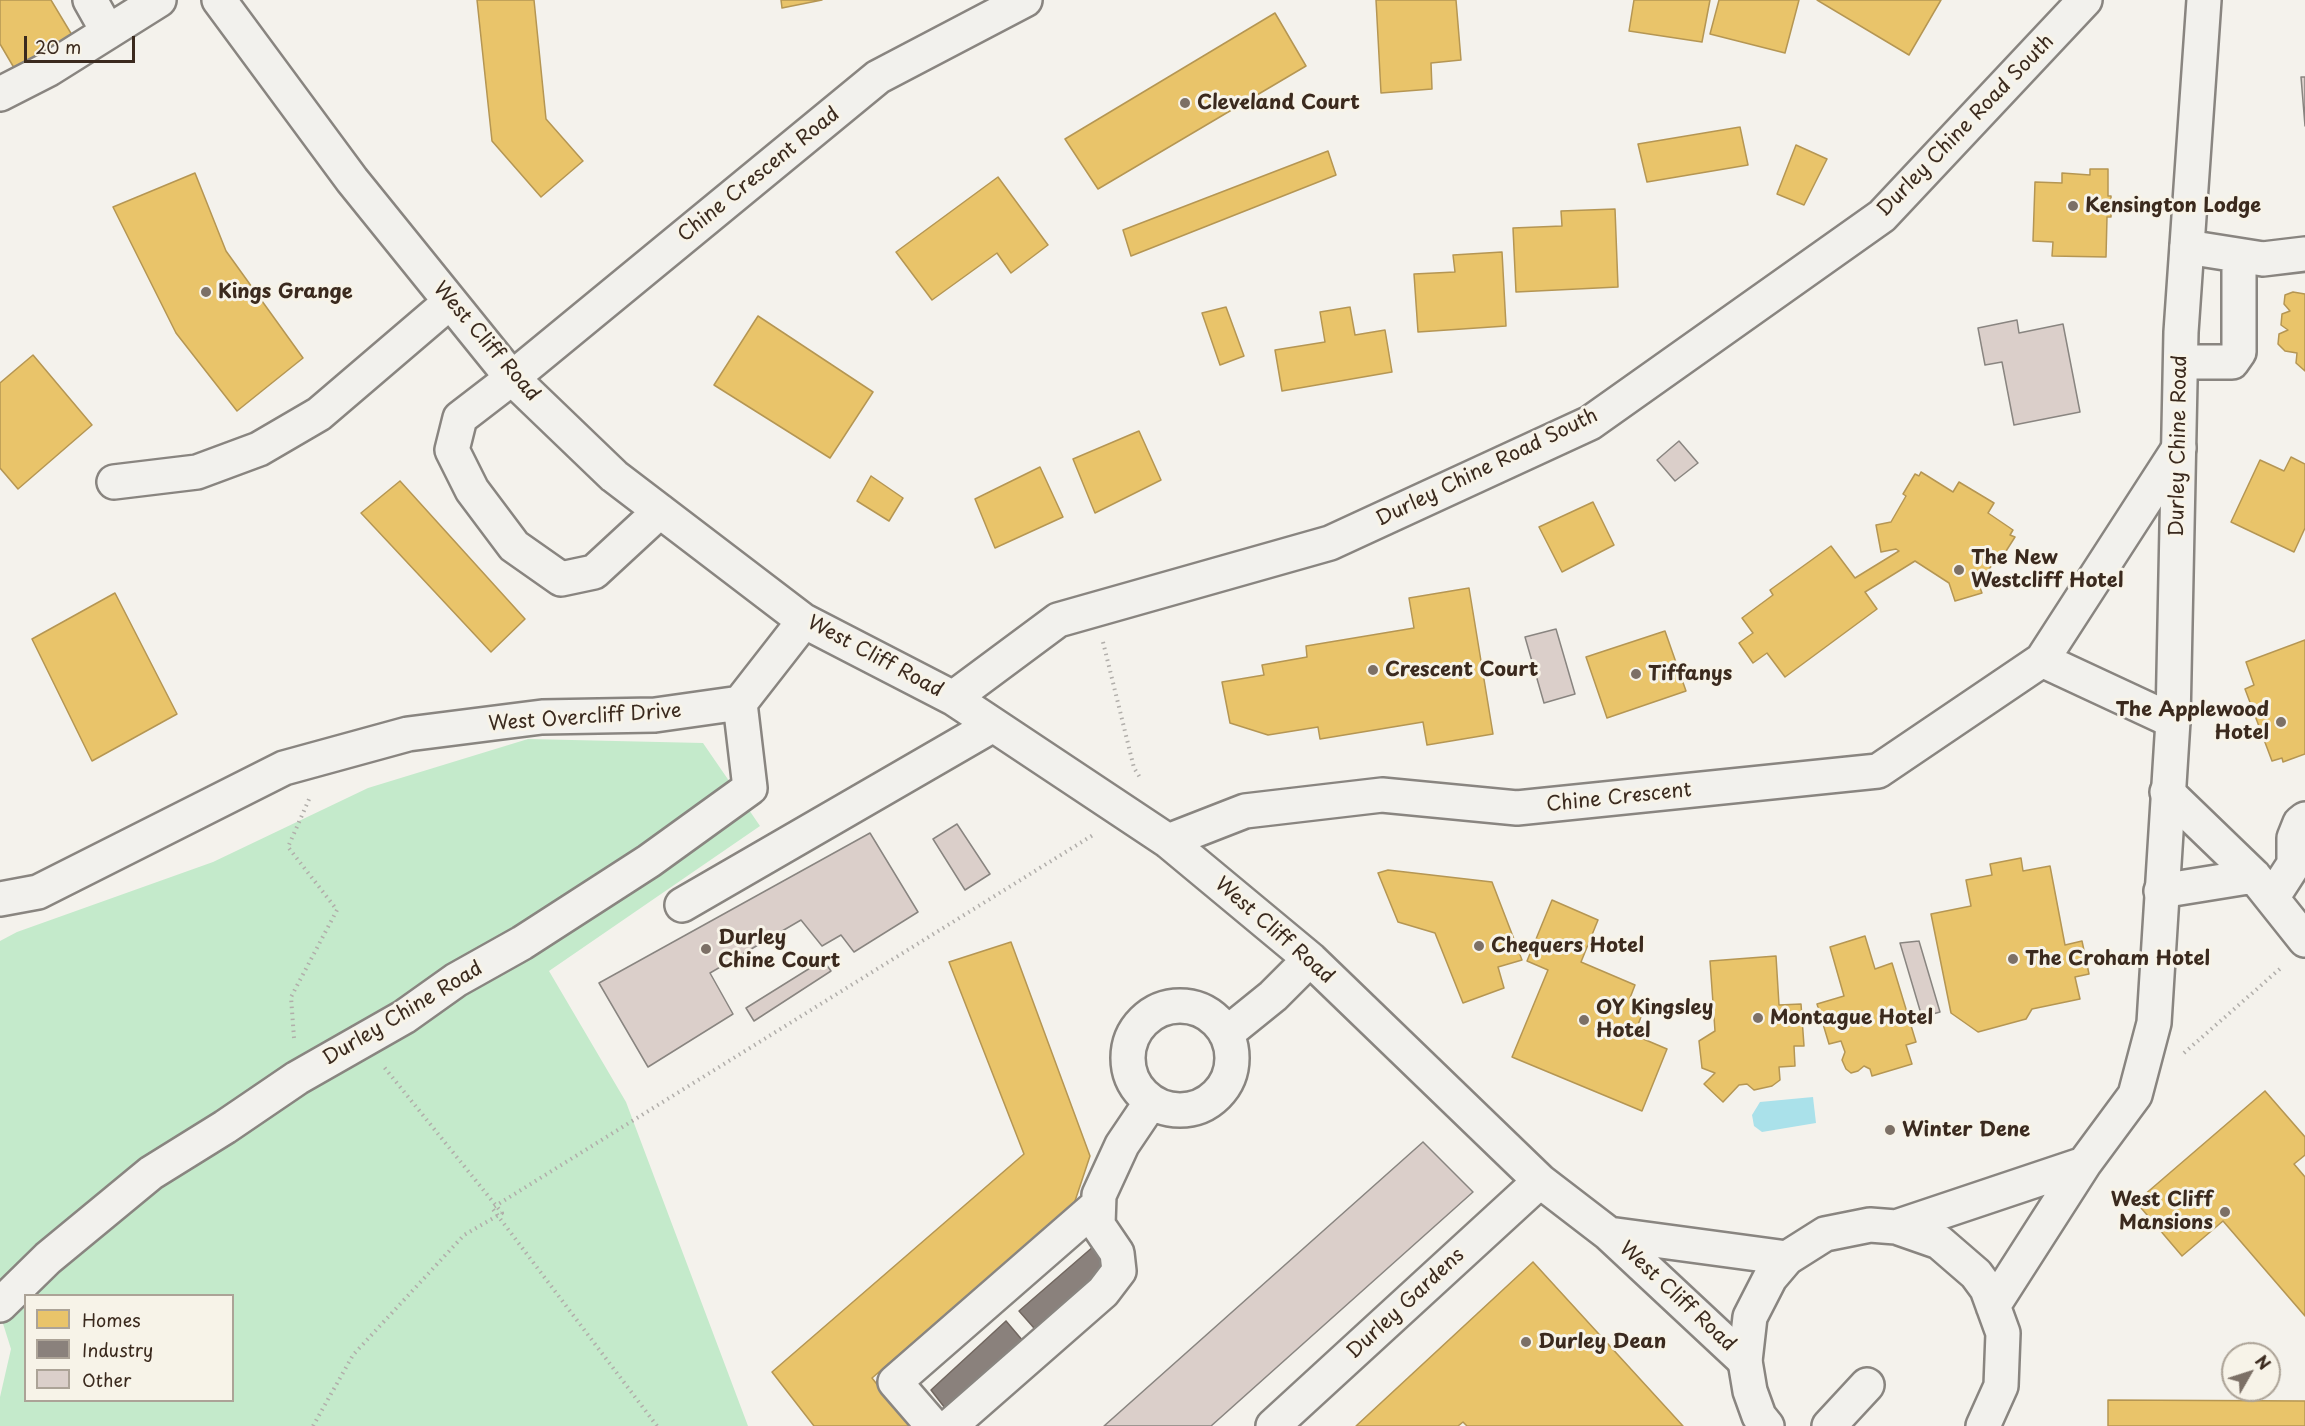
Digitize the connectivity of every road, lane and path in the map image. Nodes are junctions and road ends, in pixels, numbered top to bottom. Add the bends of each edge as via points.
1 (90, 0) edge
2 (159, 0) edge
3 (219, 0) edge
4 (1025, 0) edge
5 (2085, 0) edge
6 (2204, 0) edge
7 (108, 32) junction
8 (0, 94) edge
9 (2187, 247) junction
10 (2305, 254) edge
11 (2239, 256) junction
12 (450, 302) junction
13 (2181, 362) junction
14 (512, 378) junction
15 (2179, 448) junction
16 (114, 482) dead end
17 (660, 511) junction
18 (1095, 609) junction
19 (804, 621) junction
20 (2042, 660) junction
21 (952, 698) junction
22 (740, 703) junction
23 (2173, 721) junction
24 (993, 724) junction
25 (328, 756) junction
26 (1147, 788) dead end
27 (2167, 792) junction
28 (1127, 814) junction
29 (2305, 819) edge
30 (1168, 841) junction
31 (2263, 887) junction
32 (2162, 891) junction
33 (0, 899) edge
34 (682, 905) dead end
35 (2296, 951) edge
36 (1310, 959) junction
37 (1226, 1034) junction
38 (362, 1040) junction
39 (2180, 1056) dead end
40 (297, 1077) junction
41 (1151, 1102) junction
42 (2084, 1164) junction
43 (1540, 1181) junction
44 (1098, 1205) junction
45 (496, 1206) junction
46 (497, 1215) junction
47 (1896, 1227) junction
48 (1609, 1234) junction
49 (1787, 1258) junction
50 (0, 1305) edge
51 (1993, 1306) junction
52 (1745, 1361) junction
53 (1867, 1385) dead end
54 (1758, 1423) edge
55 (313, 1426) edge
56 (657, 1426) edge
57 (933, 1426) edge
58 (950, 1426) edge
59 (1273, 1426) edge
60 (1829, 1426) edge
61 (1983, 1426) edge

1 - 7 street
2 - 7 street
3 - 12 street, West Cliff Road via 352,180
4 - 14 street, Chine Crescent Road via 878,77
5 - 18 street, Durley Chine Road South via 1882,216 1590,423 1330,543
6 - 9 street, Durley Chine Road
7 - 8 street
9 - 11 street
9 - 13 street, Durley Chine Road
10 - 11 street via 2263,260
11 - 13 street via 2239,351 2232,362
12 - 14 street, West Cliff Road
12 - 16 street via 319,414 259,449 197,472
13 - 15 street, Durley Chine Road
14 - 17 street, West Cliff Road via 614,476
14 - 17 street, Chine Crescent Road via 460,418 452,450 472,490 514,546 561,579 594,572
15 - 20 street, Chine Crescent
15 - 23 street, Durley Chine Road
17 - 19 street, West Cliff Road
18 - 21 street, Durley Chine Road South via 1058,620
18 - 26 path via 1134,768
19 - 21 street, West Cliff Road
19 - 22 street
20 - 23 street
20 - 30 street, Chine Crescent via 1878,771 1517,808 1382,795 1245,811
21 - 24 street, West Cliff Road
22 - 25 street, West Overcliff Drive via 655,716 542,717 431,731
22 - 38 street, Durley Chine Road via 750,788 650,861
23 - 27 street, Durley Chine Road
24 - 28 street, West Cliff Road
24 - 34 street
25 - 33 street, West Overcliff Drive via 284,768 38,892
25 - 40 path via 288,847 337,910 291,997
27 - 31 street
27 - 32 street, Durley Chine Road
28 - 30 street, West Cliff Road
28 - 45 path
29 - 31 street via 2294,838 2294,864
30 - 36 street, West Cliff Road
31 - 32 street
31 - 35 street
32 - 42 street, Durley Chine Road via 2154,1023 2135,1095
35 - 39 path
36 - 37 street
36 - 43 street, West Cliff Road
37 - 41 street via 1232,1060 1224,1086 1215,1096 1204,1104 1177,1110
37 - 41 street via 1207,1014 1195,1008 1168,1007 1144,1020 1130,1042 1127,1056 1134,1082
38 - 40 street, Durley Chine Road
38 - 45 path
40 - 50 street, Durley Chine Road via 151,1173 48,1258
41 - 44 street via 1105,1178
42 - 47 street
42 - 51 street, Durley Chine Road
43 - 48 street, West Cliff Road
43 - 59 street, Durley Gardens
44 - 57 street via 895,1382
44 - 58 street via 1098,1225 1117,1253 1119,1271 1103,1292
45 - 46 path via 492,1208
46 - 55 path via 464,1235 353,1355
46 - 56 path
47 - 49 street via 1870,1225 1826,1234
47 - 51 street via 1939,1242 1976,1274
48 - 49 street, West Cliff Road
48 - 52 street, West Cliff Road
49 - 52 street via 1770,1278 1750,1317
51 - 61 street via 2003,1333 2001,1386
52 - 54 street
53 - 60 street

